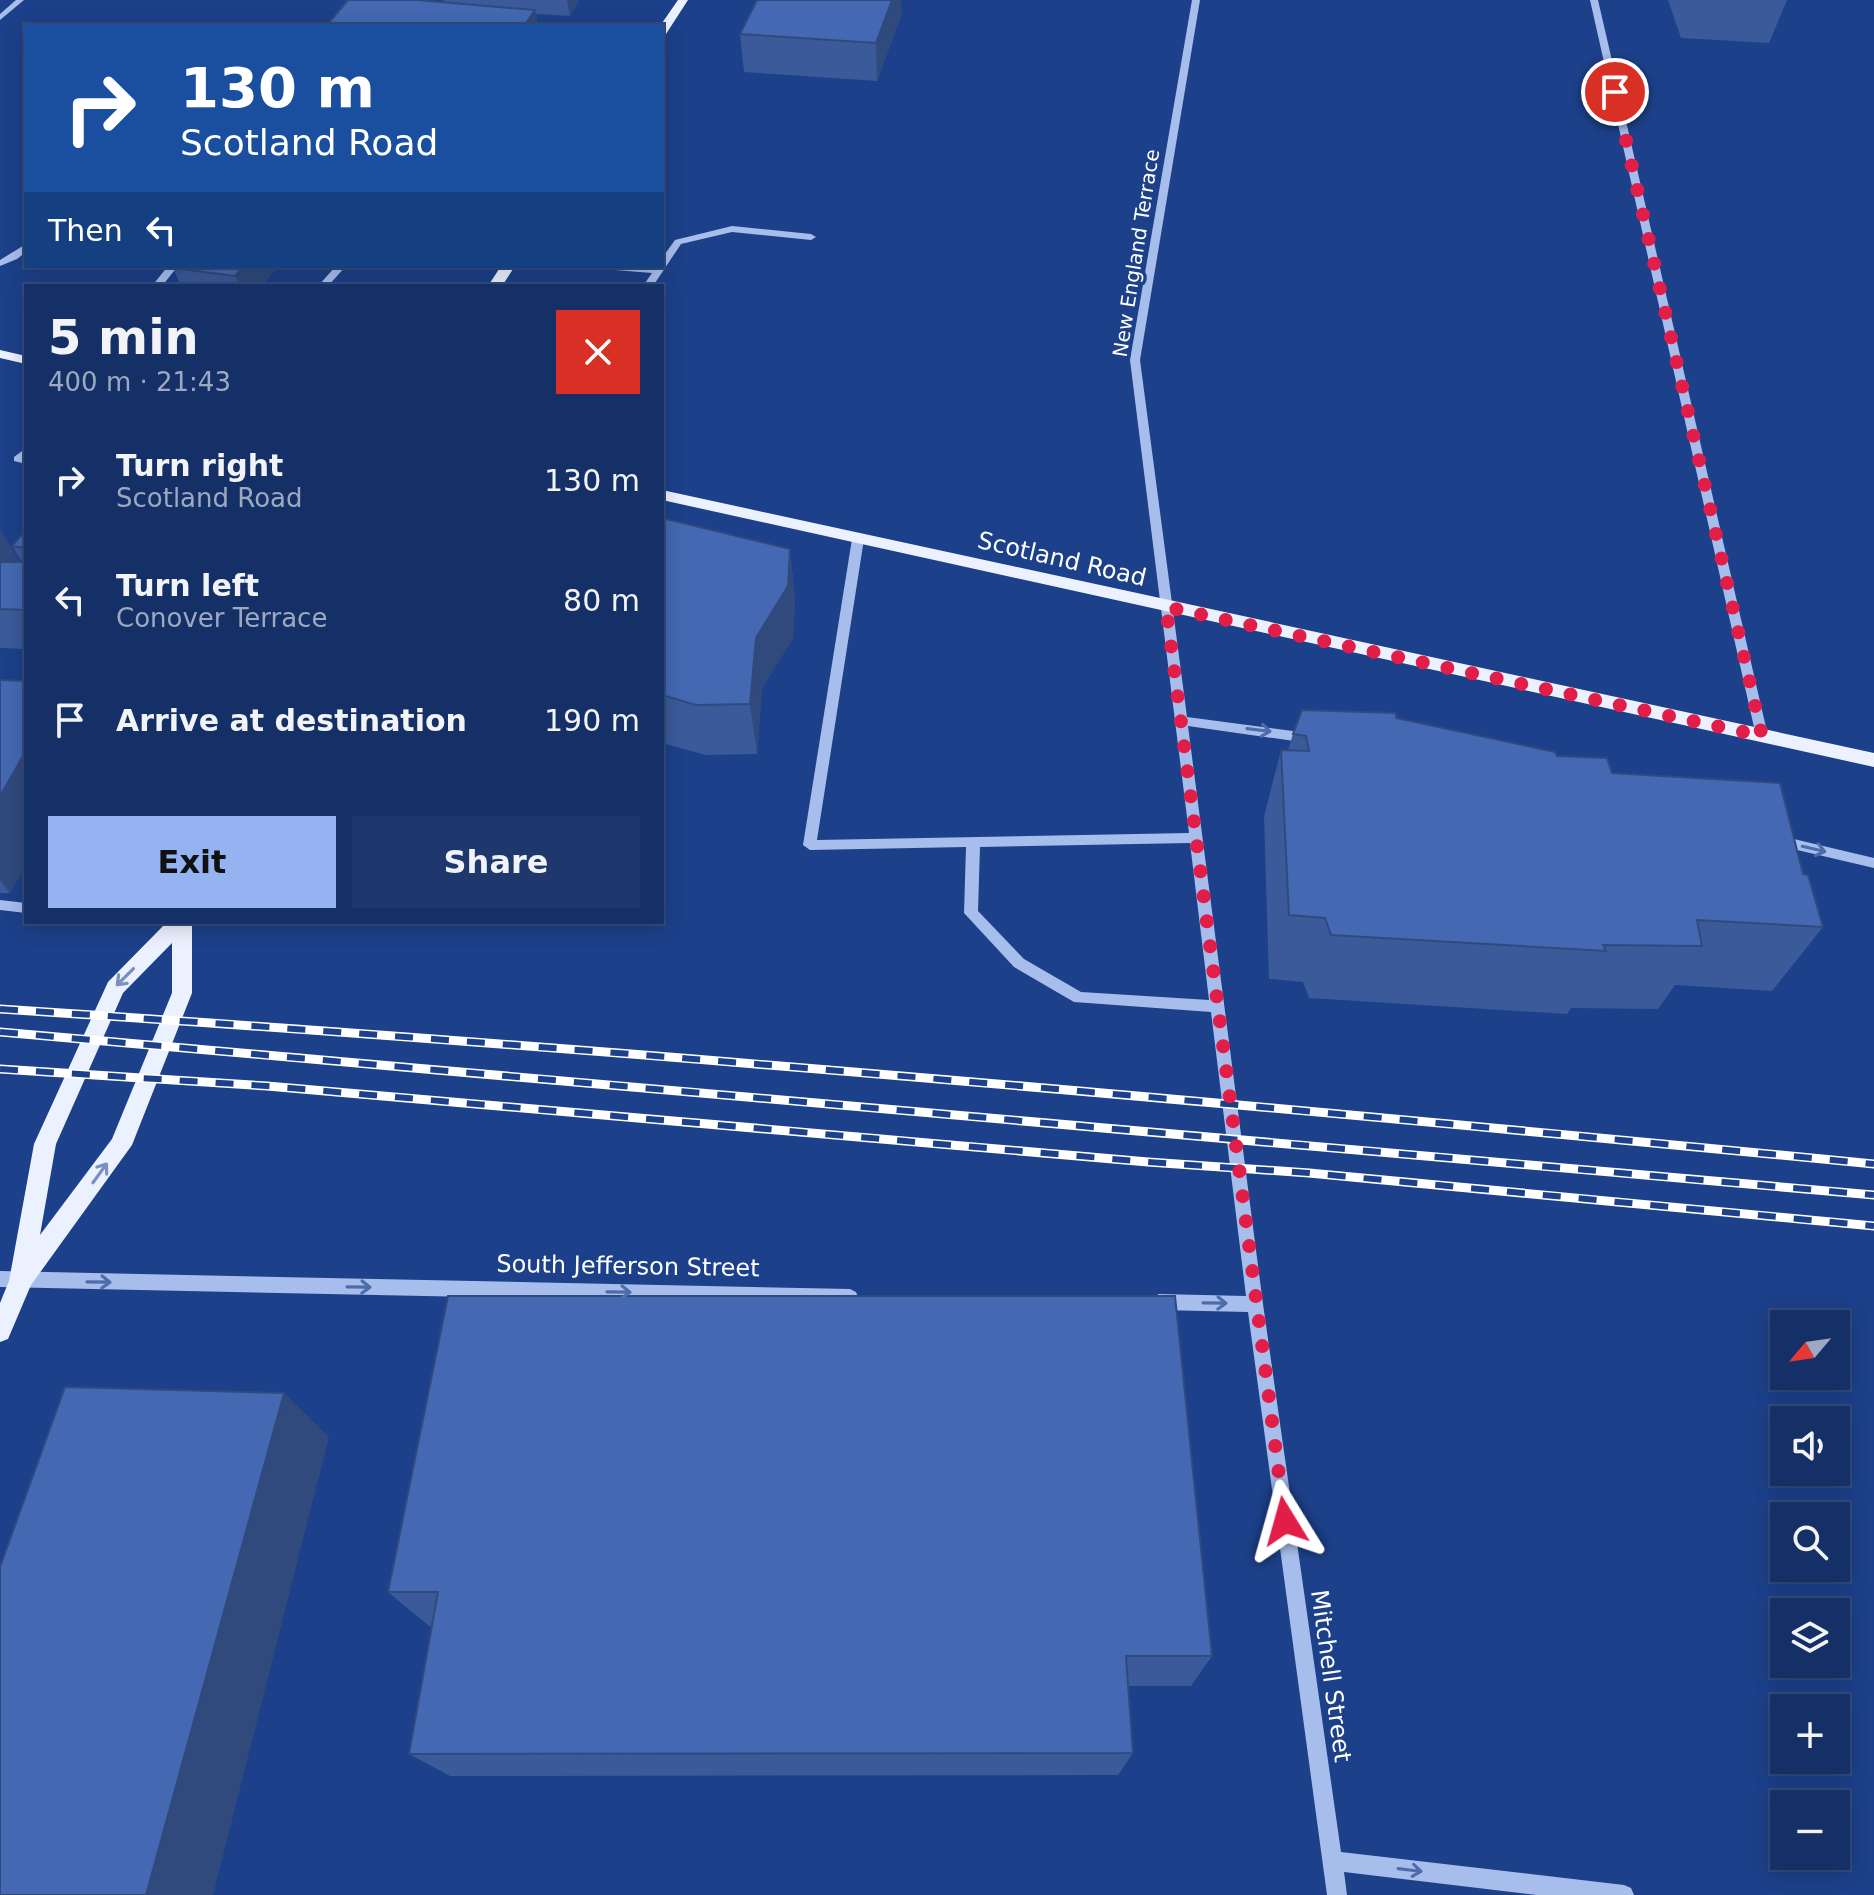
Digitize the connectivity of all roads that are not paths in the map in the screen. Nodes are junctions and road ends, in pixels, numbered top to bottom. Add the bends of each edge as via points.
1 (20, 0) edge
2 (683, 0) edge
3 (1196, 0) edge
4 (1594, 0) edge
5 (0, 18) edge
6 (664, 29) edge
7 (811, 237) dead end
8 (24, 249) edge
9 (664, 262) edge
10 (0, 263) edge
11 (171, 268) edge
12 (339, 268) edge
13 (625, 268) edge
14 (660, 268) edge
15 (658, 271) junction
16 (159, 284) edge
17 (325, 284) edge
18 (649, 284) edge
19 (0, 354) edge
20 (24, 360) edge
21 (664, 495) edge
22 (858, 539) junction
23 (1166, 607) junction
24 (1182, 721) junction
25 (1762, 736) junction
26 (1328, 743) edge
27 (1874, 760) edge
28 (1762, 837) edge
29 (1197, 838) junction
30 (973, 842) junction
31 (1874, 863) edge
32 (0, 905) edge
33 (24, 908) edge
34 (179, 924) edge
35 (181, 924) edge
36 (1218, 1006) junction
37 (10, 1280) edge
38 (875, 1297) edge
39 (1144, 1302) edge
40 (1255, 1304) junction
41 (0, 1331) edge
42 (1333, 1861) junction
43 (1337, 1895) edge
44 (1624, 1895) edge

1 - 5 street
2 - 6 main road
3 - 23 street, New England Terrace via 1135,360
4 - 25 street
7 - 9 street via 732,229 678,242
8 - 10 street
11 - 16 street
12 - 17 street
13 - 15 street
14 - 15 street
15 - 18 street
19 - 20 main road
21 - 22 main road, Scotland Road
22 - 23 main road, Scotland Road
22 - 30 street via 810,845
23 - 24 street, Mitchell Street
23 - 25 main road, Scotland Road
24 -> 26 street
24 - 29 street, Mitchell Street
25 - 27 main road, Scotland Road
28 -> 31 street
29 - 30 street
29 - 36 street, Mitchell Street
30 - 36 street via 971,913 1019,963 1079,998
32 - 33 street
34 -> 37 main road via 115,988 45,1144
37 -> 35 main road via 121,1145 182,993
36 - 40 street, Mitchell Street
37 -> 38 street, South Jefferson Street
37 - 41 main road
39 -> 40 street
40 - 42 street, Mitchell Street
42 - 43 street, Mitchell Street
42 -> 44 street

